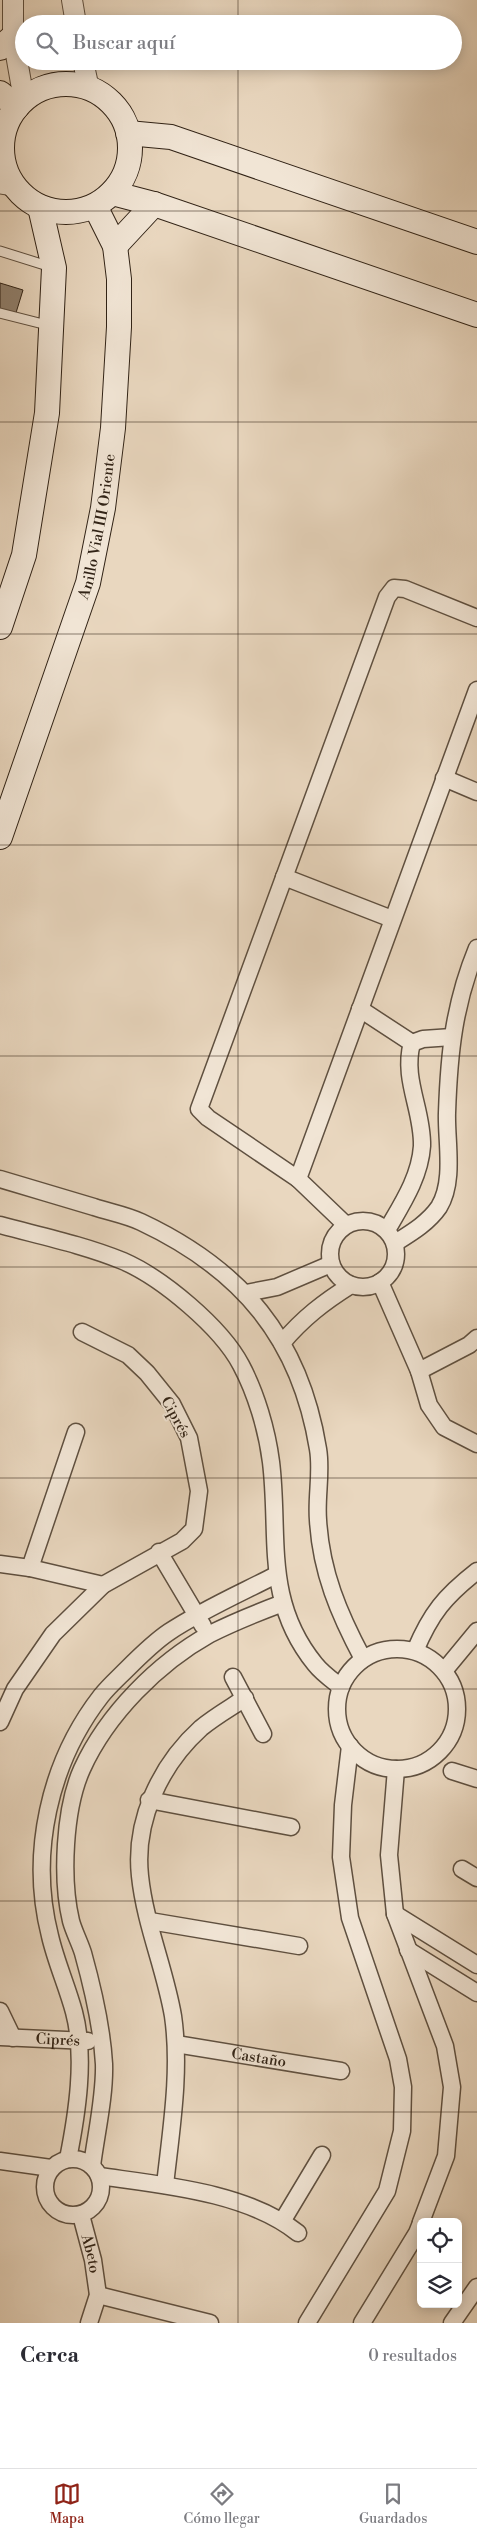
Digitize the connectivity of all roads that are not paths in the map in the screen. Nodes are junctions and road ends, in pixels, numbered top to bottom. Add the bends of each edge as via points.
1 (13, 0) edge
2 (72, 0) edge
3 (74, 15) edge
4 (6, 43) edge
5 (85, 70) edge
6 (90, 88) junction
7 (14, 100) edge
8 (128, 133) junction
9 (6, 178) edge
10 (103, 199) junction
11 (154, 204) junction
12 (40, 206) junction
13 (477, 242) edge
14 (115, 246) junction
15 (0, 251) edge
16 (54, 268) junction
17 (0, 313) edge
18 (477, 315) edge
19 (51, 326) junction
20 (477, 618) edge
21 (0, 628) edge
22 (477, 690) edge
23 (444, 778) junction
24 (477, 792) edge
25 (0, 837) edge
26 (284, 877) junction
27 (392, 919) junction
28 (477, 949) edge
29 (360, 1009) junction
30 (452, 1037) junction
31 (412, 1043) junction
32 (0, 1179) edge
33 (298, 1179) junction
34 (0, 1225) edge
35 (346, 1225) junction
36 (391, 1237) junction
37 (331, 1264) junction
38 (380, 1282) junction
39 (351, 1285) junction
40 (246, 1294) junction
41 (82, 1332) dead end
42 (477, 1338) edge
43 (282, 1343) junction
44 (419, 1371) junction
45 (76, 1432) dead end
46 (477, 1444) edge
47 (159, 1552) junction
48 (0, 1564) edge
49 (30, 1568) junction
50 (477, 1571) edge
51 (276, 1575) junction
52 (103, 1585) junction
53 (241, 1593) junction
54 (283, 1603) junction
55 (251, 1615) junction
56 (197, 1616) junction
57 (477, 1631) edge
58 (209, 1635) junction
59 (415, 1651) junction
60 (362, 1659) junction
61 (444, 1671) junction
62 (233, 1677) dead end
63 (8, 1687) edge
64 (341, 1687) junction
65 (245, 1698) junction
66 (0, 1722) edge
67 (264, 1734) dead end
68 (350, 1746) junction
69 (396, 1769) junction
70 (452, 1771) dead end
71 (477, 1779) edge
72 (149, 1800) junction
73 (291, 1827) dead end
74 (462, 1869) dead end
75 (477, 1878) edge
76 (395, 1914) junction
77 (150, 1920) junction
78 (299, 1946) dead end
79 (408, 1950) junction
80 (477, 1965) edge
81 (477, 1993) edge
82 (0, 2011) edge
83 (6, 2038) edge
84 (101, 2040) junction
85 (77, 2042) junction
86 (176, 2044) junction
87 (341, 2071) dead end
88 (322, 2154) dead end
89 (68, 2159) junction
90 (0, 2161) edge
91 (51, 2168) junction
92 (96, 2171) junction
93 (165, 2185) junction
94 (81, 2215) junction
95 (423, 2218) edge
96 (283, 2220) junction
97 (298, 2233) dead end
98 (417, 2233) edge
99 (477, 2286) edge
100 (98, 2295) junction
101 (89, 2323) edge
102 (210, 2323) edge
103 (307, 2323) edge
104 (362, 2323) edge
105 (452, 2323) edge

1 - 4 street
2 - 3 street
4 - 7 street
5 - 6 street
6 - 7 main road via 67,84 44,88
6 - 8 main road via 114,106
7 - 9 main road via 2,141
8 - 10 main road via 130,154 124,175
8 - 13 main road via 171,137
9 - 12 main road
10 - 11 main road
10 - 12 main road via 77,211 58,212
10 - 14 main road, Anillo Vial III Oriente
11 - 14 main road
11 - 18 main road
12 - 16 main road
14 - 25 main road, Anillo Vial III Oriente via 120,327 103,508 88,583
15 - 16 lane
16 - 19 main road
17 - 19 lane
19 - 21 main road via 47,414 24,555
20 - 26 street via 404,589 394,588 387,597
22 - 23 street
23 - 24 street
23 - 27 street
26 - 27 street
26 - 33 street via 199,1109
27 - 29 street
28 - 30 street via 460,994
29 - 31 street
29 - 33 street
30 - 31 street
30 - 36 street via 447,1180 439,1206 421,1226
31 - 36 street via 409,1054 411,1090 420,1120 422,1146 416,1175
32 - 40 street via 140,1221 208,1259
33 - 35 street
34 - 51 street via 124,1262 172,1291 210,1325 240,1364 259,1409 271,1462
35 - 36 street via 360,1220 374,1222
35 - 37 street via 335,1235 330,1249
36 - 38 street via 396,1258 391,1272
37 - 39 street via 339,1277
37 - 40 street via 277,1287
38 - 39 street via 366,1287
38 - 44 street
39 - 43 street via 300,1321
40 - 43 street
41 - 47 street, Ciprés via 128,1355 147,1373 172,1404 189,1438 199,1491 194,1529 182,1541
42 - 44 street
43 - 60 street via 302,1381 319,1450 318,1520 325,1572 339,1614
44 - 46 street via 430,1405 444,1427
45 - 49 street
47 - 52 street, Ciprés
47 - 56 street
48 - 49 street
49 - 52 street
50 - 59 street via 451,1592 427,1622
51 - 53 street
51 - 54 street
52 - 63 street, Ciprés via 53,1634
53 - 55 street
53 - 56 street
54 - 55 street
54 - 64 street via 315,1665
55 - 58 street
56 - 58 street
56 - 85 street via 168,1632 101,1696 70,1744 55,1782 41,1859 44,1901 50,1936 74,2014
57 - 61 street
58 - 84 street via 160,1670 131,1696 107,1725 82,1770 67,1827 66,1874 71,1921 95,1998
59 - 60 street via 397,1648 379,1651
59 - 61 street via 431,1658
60 - 64 street
61 - 69 street via 458,1702 452,1735 442,1750 428,1760 413,1767
62 - 65 street
63 - 66 street, Ciprés
64 - 68 street via 337,1708 340,1728
65 - 67 street
65 - 72 street via 201,1729 176,1756
68 - 69 street via 378,1766
68 - 103 street via 340,1857 350,1918 398,2059 403,2087 402,2131 387,2191
69 - 76 street via 389,1855
70 - 71 street
72 - 73 street
72 - 77 street via 139,1839 140,1876
74 - 75 street
76 - 79 street
76 - 80 street
77 - 78 street
77 - 86 street via 164,1974
79 - 81 street
79 - 95 street via 446,2046 452,2087 446,2156
82 - 83 street, Ciprés
83 - 85 street, Ciprés
84 - 85 street, Ciprés
84 - 92 street via 104,2066
85 - 89 street via 79,2078
86 - 87 street, Castaño
86 - 93 street
88 - 96 street
89 - 91 street
89 - 92 street via 81,2160
90 - 91 street
91 - 94 street via 44,2191 49,2202 57,2211
92 - 93 street
92 - 94 street via 102,2188 99,2200
93 - 96 street via 239,2203
94 - 100 street, Abeto
96 - 97 street
98 - 104 street
99 - 105 street
100 - 101 street, Abeto
100 - 102 street, Abeto

